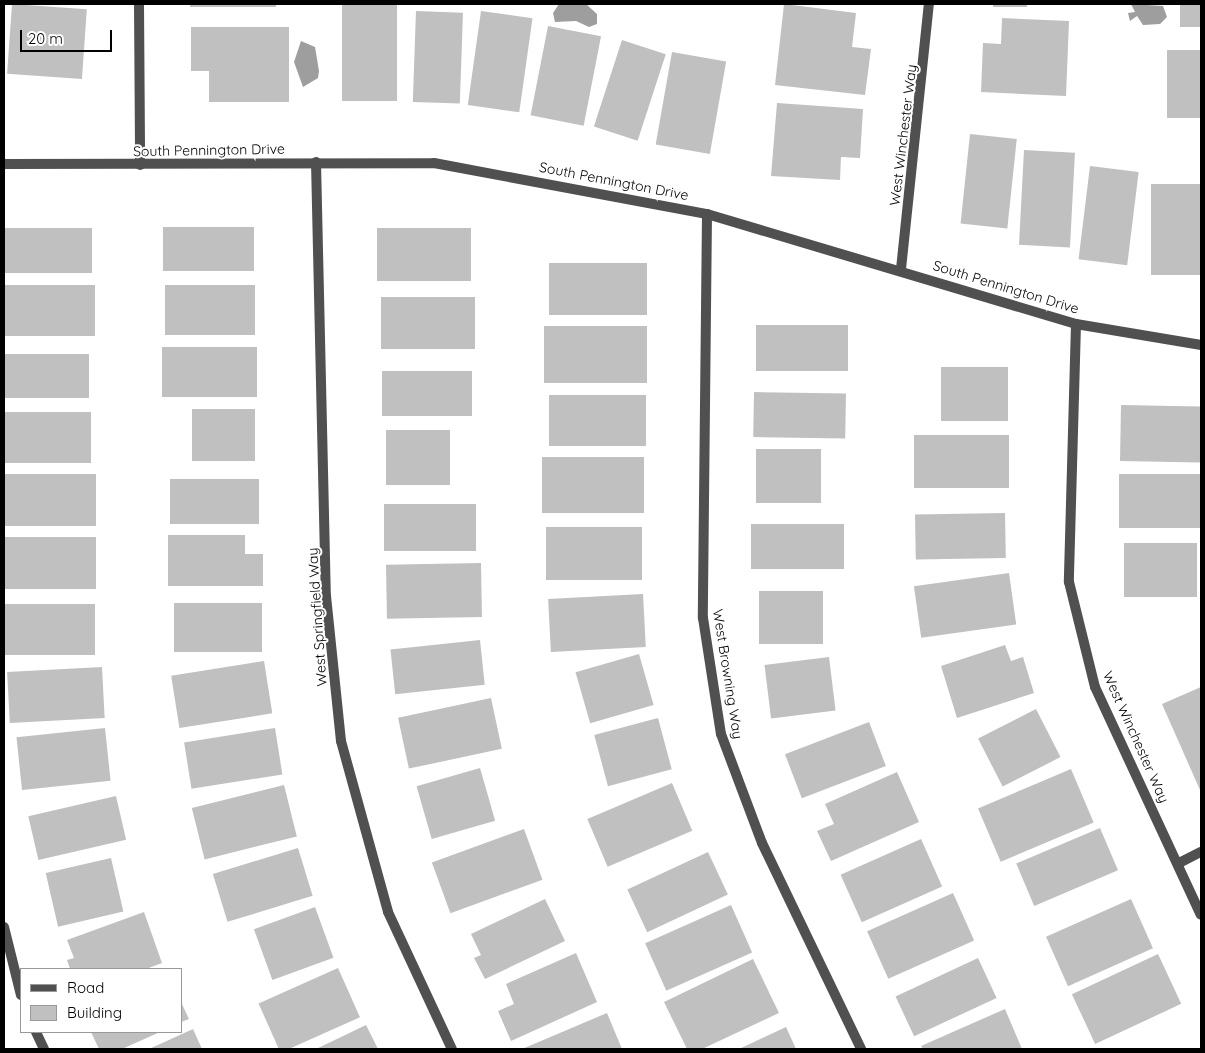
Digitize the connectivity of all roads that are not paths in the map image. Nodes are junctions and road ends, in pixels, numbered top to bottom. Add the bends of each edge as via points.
1 (140, 4) edge
2 (929, 4) edge
3 (316, 162) junction
4 (4, 164) edge
5 (140, 165) junction
6 (707, 214) junction
7 (901, 269) junction
8 (1076, 324) junction
9 (1201, 345) edge
10 (1201, 852) edge
11 (1179, 863) junction
12 (1201, 914) edge
13 (4, 927) edge
14 (20, 991) edge
15 (36, 1033) edge
16 (44, 1049) edge
17 (452, 1049) edge
18 (861, 1049) edge

1 - 5 street
2 - 7 street, West Winchester Way
3 - 5 street, South Pennington Drive
3 - 6 street, South Pennington Drive via 434,163
3 - 17 street, West Springfield Way via 326,596 341,741 388,912
4 - 5 street, South Pennington Drive
6 - 7 street, South Pennington Drive
6 - 18 street, West Browning Way via 703,618 721,734 762,844
7 - 8 street, South Pennington Drive
8 - 9 street, South Pennington Drive
8 - 11 street, West Winchester Way via 1069,582 1095,687
10 - 11 street
11 - 12 street, West Winchester Way
13 - 14 street
15 - 16 street

